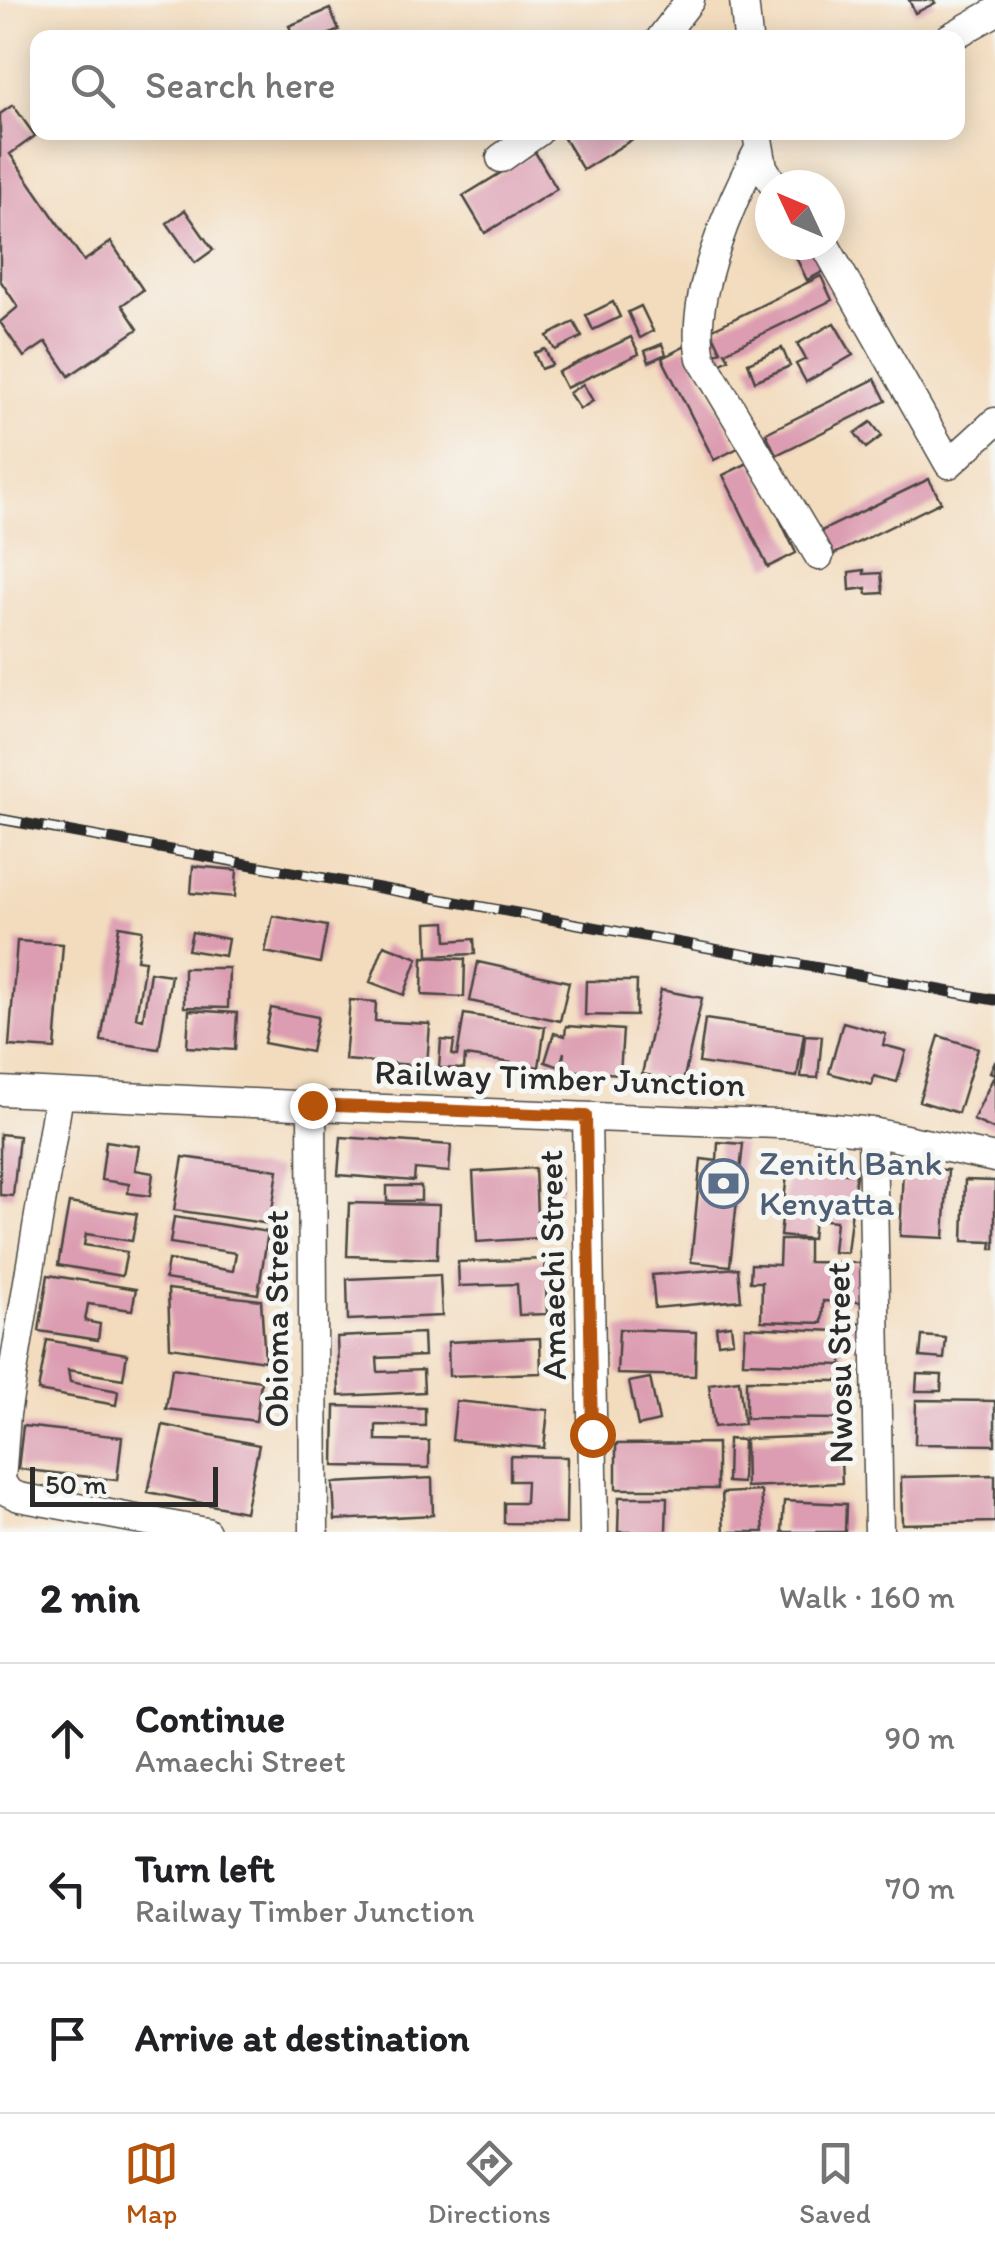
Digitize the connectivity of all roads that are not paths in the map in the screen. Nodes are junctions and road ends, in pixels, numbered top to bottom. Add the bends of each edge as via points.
1 (690, 0) edge
2 (744, 0) edge
3 (995, 12) edge
4 (667, 30) edge
5 (747, 30) edge
6 (963, 30) edge
7 (527, 140) edge
8 (758, 140) edge
9 (759, 140) edge
10 (501, 158) dead end
11 (764, 170) edge
12 (833, 260) edge
13 (995, 422) edge
14 (819, 556) dead end
15 (0, 1091) edge
16 (59, 1095) junction
17 (312, 1105) junction
18 (586, 1116) junction
19 (872, 1132) junction
20 (995, 1158) edge
21 (206, 1532) edge
22 (314, 1532) edge
23 (594, 1532) edge
24 (879, 1532) edge

1 - 4 street
2 - 5 street
3 - 6 street
7 - 10 street
8 - 14 street via 711,264 697,342
9 - 11 street
12 - 13 street via 949,464
15 - 16 street, Railway Timber Junction
16 - 17 street, Railway Timber Junction
16 - 21 street via 1,1480 19,1498
17 - 18 street, Railway Timber Junction
17 - 22 street, Obioma Street
18 - 19 street, Railway Timber Junction
18 - 23 street, Amaechi Street
19 - 20 street, Railway Timber Junction
19 - 24 street, Nwosu Street

